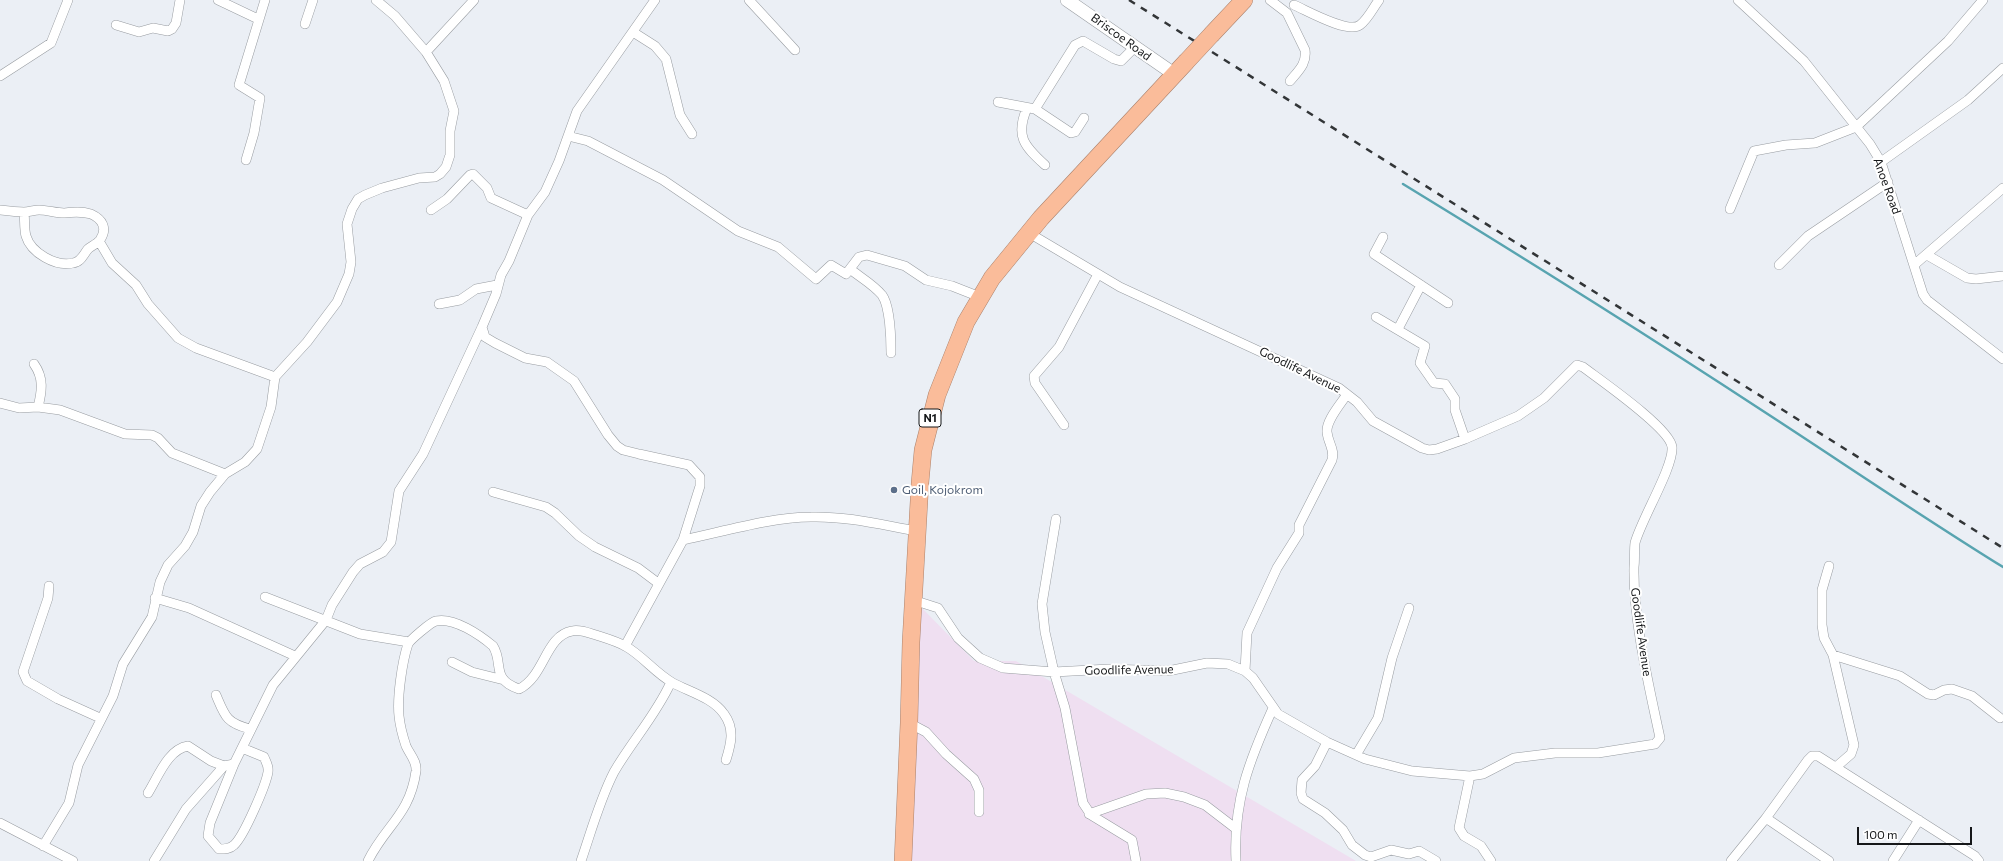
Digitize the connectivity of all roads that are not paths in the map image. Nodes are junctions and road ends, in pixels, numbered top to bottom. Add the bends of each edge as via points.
1 (68, 0) edge
2 (180, 0) edge
3 (218, 0) edge
4 (265, 0) edge
5 (313, 0) edge
6 (376, 0) edge
7 (474, 0) edge
8 (644, 0) edge
9 (656, 0) edge
10 (749, 0) edge
11 (1067, 0) edge
12 (1244, 0) edge
13 (1270, 0) edge
14 (1379, 0) edge
15 (1738, 0) edge
16 (1984, 0) edge
17 (1296, 2) edge
18 (649, 8) junction
19 (1287, 13) junction
20 (258, 19) junction
21 (116, 24) dead end
22 (305, 24) dead end
23 (633, 32) junction
24 (1135, 47) junction
25 (795, 50) dead end
26 (426, 52) junction
27 (2003, 68) edge
28 (1174, 74) junction
29 (0, 76) edge
30 (1290, 81) dead end
31 (998, 102) dead end
32 (1031, 109) junction
33 (1084, 118) dead end
34 (1856, 126) junction
35 (692, 134) dead end
36 (568, 136) junction
37 (246, 160) dead end
38 (1881, 162) junction
39 (1045, 165) dead end
40 (1888, 182) junction
41 (2003, 188) edge
42 (1730, 209) dead end
43 (0, 210) edge
44 (431, 210) dead end
45 (24, 212) junction
46 (528, 215) junction
47 (1029, 233) junction
48 (1383, 236) dead end
49 (99, 241) junction
50 (1927, 255) junction
51 (1779, 265) dead end
52 (1914, 265) junction
53 (850, 269) junction
54 (1098, 274) junction
55 (2003, 276) edge
56 (497, 285) junction
57 (1421, 285) junction
58 (980, 297) junction
59 (1448, 303) dead end
60 (439, 304) dead end
61 (1376, 316) dead end
62 (482, 327) junction
63 (1398, 329) junction
64 (891, 353) dead end
65 (2003, 359) edge
66 (34, 364) dead end
67 (275, 376) junction
68 (1348, 394) junction
69 (0, 403) edge
70 (38, 406) junction
71 (1064, 425) dead end
72 (1465, 439) junction
73 (225, 474) junction
74 (493, 492) dead end
75 (1056, 519) dead end
76 (917, 531) junction
77 (682, 540) junction
78 (1829, 566) dead end
79 (658, 583) junction
80 (49, 586) dead end
81 (265, 597) dead end
82 (156, 598) junction
83 (913, 600) junction
84 (1409, 608) dead end
85 (326, 620) junction
86 (409, 642) junction
87 (625, 646) junction
88 (1833, 655) junction
89 (295, 656) junction
90 (452, 662) dead end
91 (1245, 671) junction
92 (1054, 672) junction
93 (504, 680) junction
94 (671, 682) junction
95 (216, 694) dead end
96 (1273, 708) junction
97 (100, 718) junction
98 (2000, 718) dead end
99 (909, 723) junction
100 (250, 729) junction
101 (1327, 742) junction
102 (242, 748) junction
103 (1356, 755) junction
104 (726, 760) dead end
105 (234, 764) junction
106 (224, 766) junction
107 (1836, 768) junction
108 (1470, 776) junction
109 (148, 793) dead end
110 (979, 812) dead end
111 (1089, 814) junction
112 (1766, 818) junction
113 (1919, 820) junction
114 (0, 823) edge
115 (1235, 828) junction
116 (43, 846) junction
117 (73, 861) edge
118 (154, 861) edge
119 (368, 861) edge
120 (581, 861) edge
121 (903, 861) edge
122 (1136, 861) edge
123 (1236, 861) edge
124 (1436, 861) edge
125 (1492, 861) edge
126 (1731, 861) edge
127 (1829, 861) edge
128 (1893, 861) edge
129 (1979, 861) edge

1 - 29 street via 51,43
2 - 21 street via 176,23 172,30 153,28 139,32
3 - 20 street
4 - 20 street
5 - 22 street
6 - 26 street via 395,16
7 - 26 street
8 - 18 street
9 - 18 street
10 - 25 street
11 - 24 street, Briscoe Road
12 - 28 highway, N1, bridge
13 - 19 street
14 - 17 street via 1355,28 1346,28
15 - 34 street, Anoe Road via 1804,61
16 - 34 street via 1948,41
17 - 19 street
18 - 23 street
19 - 30 street via 1306,56 1302,67
20 - 37 street via 240,85 260,98
23 - 35 street via 655,46 666,59 680,115
23 - 36 street via 581,104
24 - 28 street, Briscoe Road
24 - 32 street via 1121,61 1083,41 1078,42
26 - 67 street via 444,81 454,111 450,131 450,155 446,167 435,177 418,178 382,188 358,199 347,224 351,262 349,274 337,302 307,342
27 - 38 street via 1968,100
28 - 47 highway, N1
31 - 32 street
32 - 33 street via 1071,133 1075,132
32 - 39 street via 1021,124 1021,132 1025,145
34 - 38 street, Anoe Road
34 - 42 street via 1815,143 1754,151
36 - 46 street via 545,192
36 - 53 street via 588,141 663,180 738,231 778,247 817,279 830,265 843,274
38 - 40 street, Anoe Road
40 - 51 street via 1808,236
40 - 52 street, Anoe Road
41 - 50 street
43 - 45 street
44 - 46 street via 447,200 473,174 487,188 491,198
45 - 49 street via 75,211 89,214 100,219 103,224 104,230
45 - 49 street via 26,236 31,245 51,260 63,264 74,263
46 - 56 street
47 - 54 street, Goodlife Avenue
47 - 58 highway, N1 via 992,278
48 - 57 street via 1374,254
49 - 67 street via 112,263 136,285 148,304 178,338 196,348
50 - 52 street
50 - 55 street via 1967,278
52 - 65 street, Anoe Road via 1919,285 1927,300
53 - 58 street via 860,257 867,255 905,266 926,280 952,286
53 - 64 street via 884,300
54 - 68 street, Goodlife Avenue via 1120,287
54 - 71 street via 1059,346 1034,376 1035,383
56 - 60 street via 476,289 460,300
56 - 62 street via 496,294
57 - 59 street
57 - 63 street
58 - 76 highway, N1 via 957,342 930,416 923,450
61 - 63 street
62 - 77 street via 486,336 495,343 525,358 547,362 574,381 617,446 638,454 689,465 697,472 700,486
62 - 85 street via 423,454 400,491 391,542 383,552 360,564 352,572
63 - 72 street via 1425,346 1420,363 1434,383 1445,384 1454,396 1455,410
66 - 70 street via 41,376 42,392
67 - 73 street via 271,407 256,449 245,462
68 - 72 street, Goodlife Avenue via 1373,421 1422,448 1437,449
68 - 91 street via 1328,425 1327,434 1333,452 1332,460 1299,525 1299,532 1266,589 1248,633
69 - 70 street via 18,408
70 - 73 street via 70,413 124,434 152,435 172,453
72 - 108 street, Goodlife Avenue via 1518,416 1544,398 1577,365 1639,410 1666,434 1672,447 1668,465 1635,544 1634,589 1659,742 1598,753 1555,753 1514,758 1483,774
73 - 82 street via 201,506 193,532 185,546 168,565
74 - 79 street via 546,507 595,547 638,568
75 - 92 street via 1042,604
76 - 77 street via 838,518 810,517 787,519
76 - 83 highway, N1
77 - 79 street
78 - 88 street via 1822,590 1821,612 1824,638
79 - 87 street
80 - 97 street via 48,598 23,672 24,677 51,695
81 - 85 street
82 - 89 street via 188,608
82 - 97 street via 152,617 123,664 113,696
83 - 92 street, Goodlife Avenue via 938,608 958,638 988,662 1003,668
83 - 99 highway, N1
84 - 103 street via 1392,658 1378,718
85 - 86 street via 360,634
85 - 89 street
86 - 93 street via 435,621 466,627 496,650 498,669
86 - 119 street via 402,678 399,716 406,746 416,769 410,799
87 - 93 street via 584,632 574,630 563,633 555,640 528,684 519,688
87 - 94 street
88 - 98 street via 1900,676 1928,694 1934,695 1952,689 1972,696
88 - 107 street via 1854,745 1852,754
89 - 100 street via 273,685
90 - 93 street via 477,673
91 - 92 street, Goodlife Avenue via 1228,664 1207,663 1168,671 1109,668
91 - 96 street, Goodlife Avenue via 1253,678
92 - 111 street via 1065,708 1083,803
94 - 104 street via 716,704 725,715 731,727 731,742
94 - 120 street via 662,703 626,751 613,774
95 - 100 street via 230,722
96 - 101 street, Goodlife Avenue via 1278,714
96 - 115 street via 1244,779
97 - 116 street via 78,765 69,803
99 - 110 street via 926,732 974,779 979,790
99 - 121 highway, N1
100 - 102 street
101 - 103 street, Goodlife Avenue
101 - 124 street via 1314,766 1302,780 1303,799 1326,813 1343,830 1352,845 1365,855 1371,857 1391,850 1409,854 1419,851
102 - 105 street
102 - 105 street via 264,757 268,772 241,835 234,845 219,849 208,836 210,823
103 - 108 street, Goodlife Avenue via 1412,771
105 - 106 street
106 - 109 street via 188,746 181,747 173,754
106 - 118 street via 186,809
107 - 112 street via 1818,756 1812,756
107 - 113 street
108 - 125 street via 1459,828 1464,836 1481,846
111 - 115 street via 1146,794 1165,794 1184,797 1205,805
111 - 122 street via 1132,840
112 - 126 street
112 - 127 street
113 - 128 street
113 - 129 street
114 - 116 street
115 - 123 street
116 - 117 street

